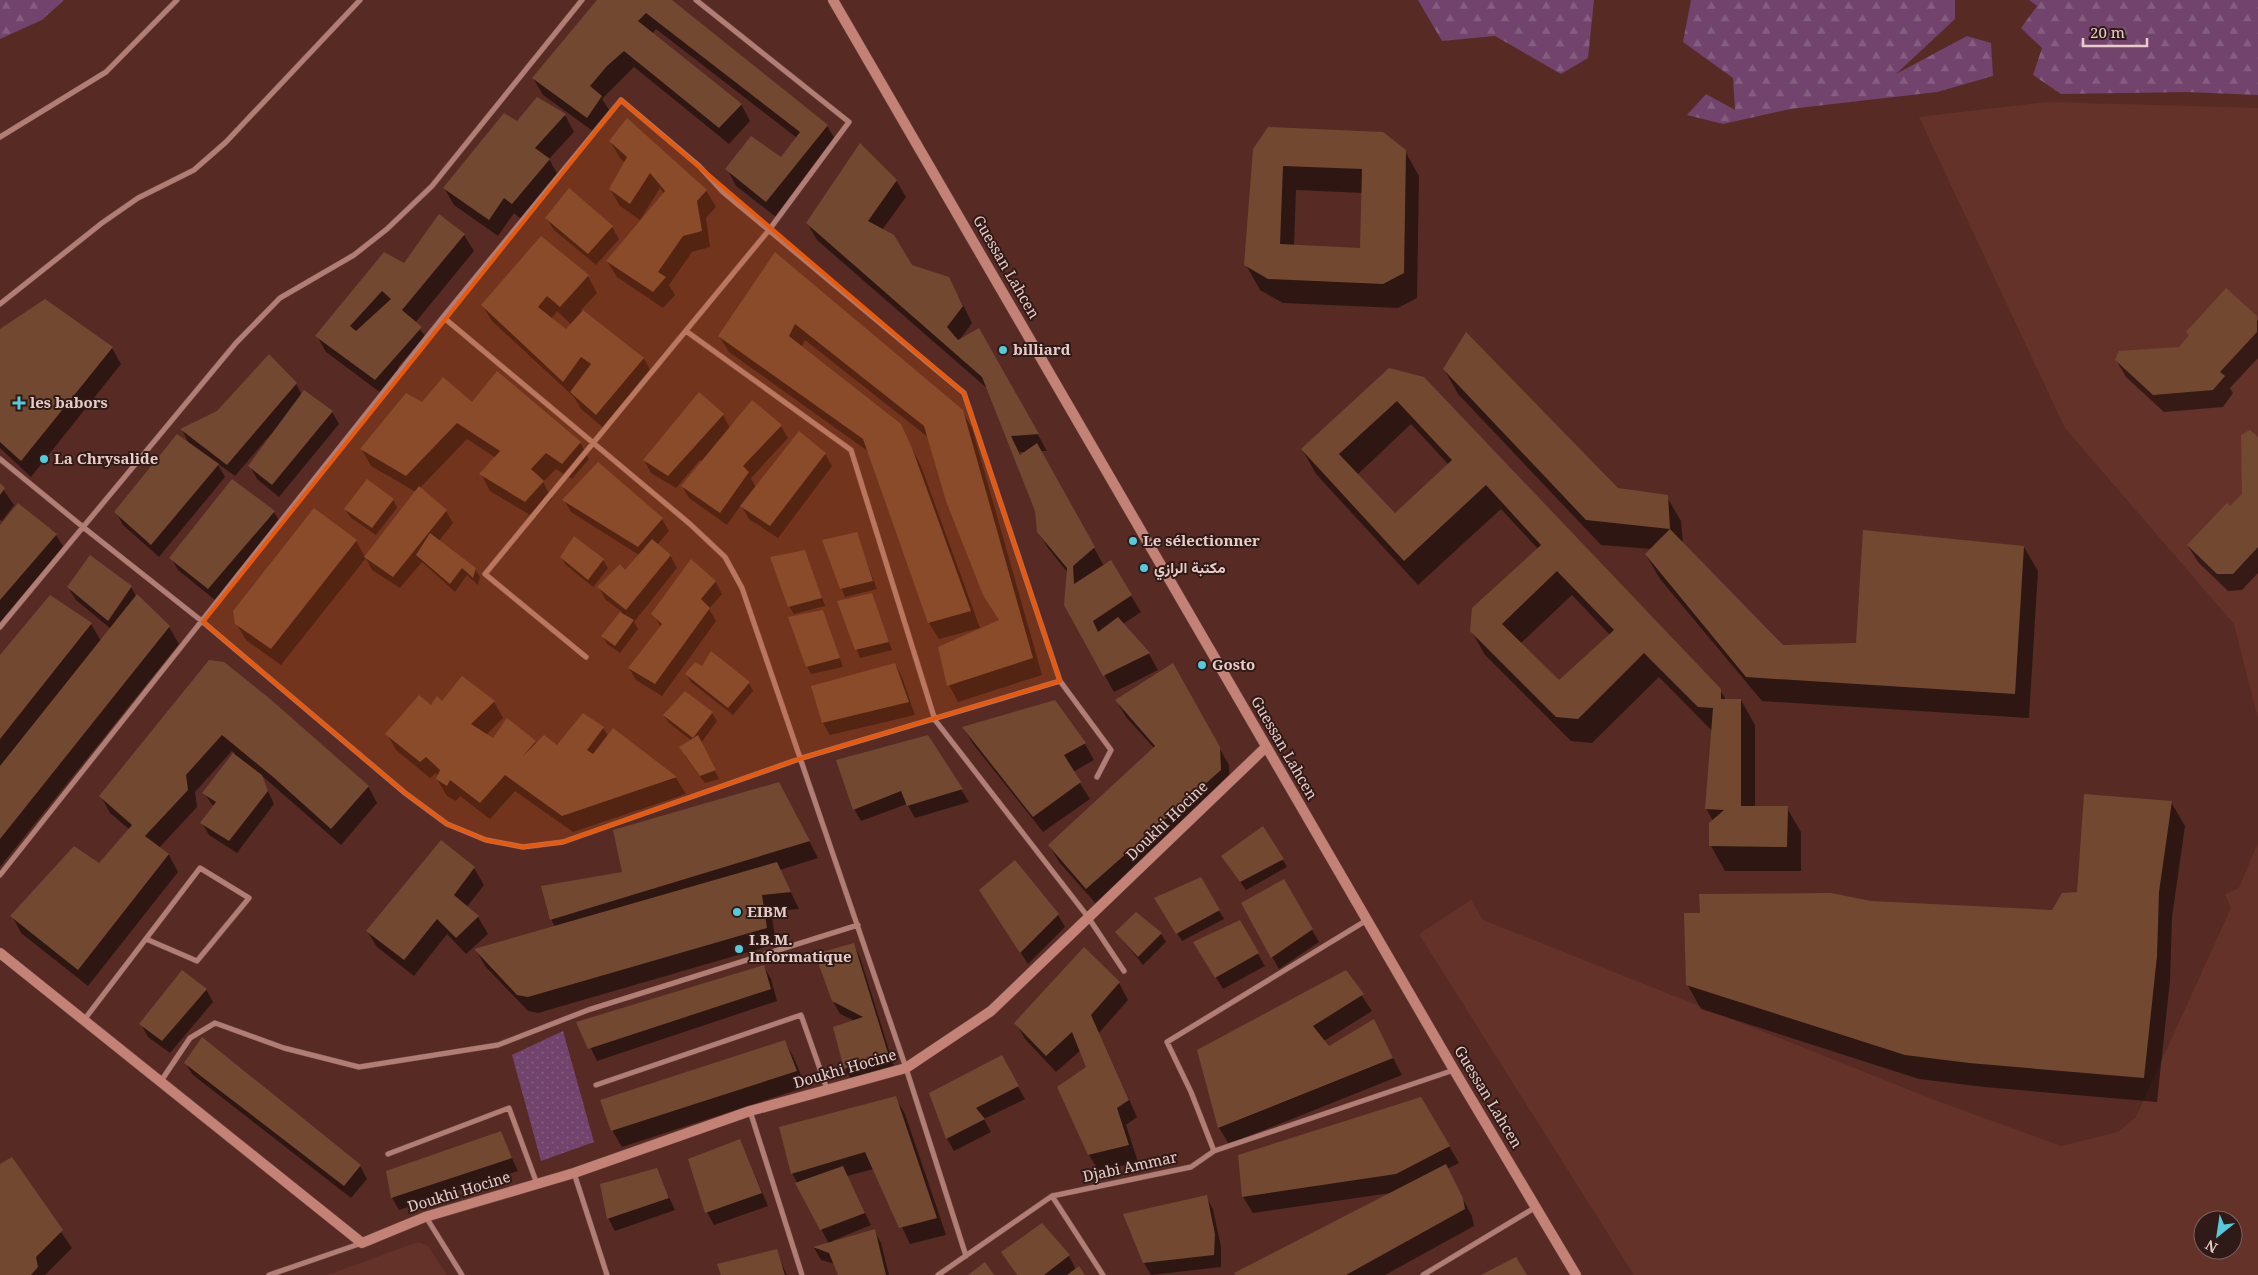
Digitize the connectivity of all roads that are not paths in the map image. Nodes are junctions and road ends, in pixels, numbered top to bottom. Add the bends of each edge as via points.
1 (177, 0) edge
2 (360, 0) edge
3 (582, 0) edge
4 (696, 0) edge
5 (833, 0) edge
6 (0, 137) edge
7 (769, 230) junction
8 (0, 304) edge
9 (443, 317) junction
10 (686, 331) junction
11 (593, 444) junction
12 (0, 459) edge
13 (83, 527) junction
14 (203, 622) junction
15 (0, 626) edge
16 (586, 657) dead end
17 (1060, 681) junction
18 (935, 720) junction
19 (1266, 747) junction
20 (802, 758) junction
21 (1097, 777) dead end
22 (0, 875) edge
23 (1088, 917) junction
24 (1367, 920) junction
25 (858, 925) junction
26 (146, 939) junction
27 (0, 953) edge
28 (1124, 971) dead end
29 (84, 1020) junction
30 (906, 1068) junction
31 (1454, 1070) junction
32 (161, 1081) junction
33 (596, 1085) dead end
34 (827, 1091) junction
35 (750, 1111) junction
36 (1214, 1151) junction
37 (388, 1154) dead end
38 (574, 1173) junction
39 (537, 1184) junction
40 (1052, 1196) junction
41 (1536, 1207) junction
42 (425, 1217) junction
43 (362, 1243) junction
44 (966, 1256) junction
45 (269, 1275) edge
46 (462, 1275) edge
47 (607, 1275) edge
48 (802, 1275) edge
49 (938, 1275) edge
50 (1103, 1275) edge
51 (1423, 1275) edge
52 (1576, 1275) edge

1 - 6 street via 106,72
2 - 8 street via 226,142 194,170 138,198 102,222
3 - 13 street via 432,186 354,255 280,298 236,343
4 - 7 street via 849,122
5 - 19 street, Guessan Lahcen
7 - 9 street via 722,192 699,166 622,100
7 - 10 street
7 - 17 street via 964,393
9 - 11 street
9 - 14 street
10 - 11 street
10 - 18 street via 852,450
11 - 16 street via 485,574
11 - 20 street via 725,557 742,588
12 - 13 street
13 - 14 street
13 - 15 street
14 - 20 street via 405,793 447,824 486,840 522,847 563,842
14 - 22 street
17 - 18 street
17 - 21 street via 1111,750
18 - 20 street
18 - 23 street
19 - 23 street, Doukhi Hocine
19 - 24 street, Guessan Lahcen
20 - 25 street
23 - 28 street
23 - 30 street, Doukhi Hocine via 991,1011
24 - 31 street, Guessan Lahcen
24 - 36 street via 1167,1042
25 - 30 street
25 - 32 street via 588,1010 498,1046 359,1067 284,1048 215,1024 190,1038
26 - 26 street via 197,961 250,898 200,868
26 - 29 street
27 - 29 street
29 - 32 street
30 - 34 street, Doukhi Hocine
30 - 44 street
31 - 36 street, Djabi Ammar
31 - 41 street, Guessan Lahcen
32 - 43 street
33 - 34 street via 800,1015
34 - 35 street, Doukhi Hocine
35 - 38 street, Doukhi Hocine
35 - 48 street
36 - 40 street, Djabi Ammar via 1191,1166
37 - 39 street via 508,1108
38 - 39 street, Doukhi Hocine
38 - 47 street
39 - 42 street, Doukhi Hocine
40 - 44 street, Djabi Ammar
40 - 50 street
41 - 51 street
41 - 52 street, Guessan Lahcen
42 - 43 street, Doukhi Hocine
42 - 46 street
43 - 45 street
44 - 49 street, Djabi Ammar

